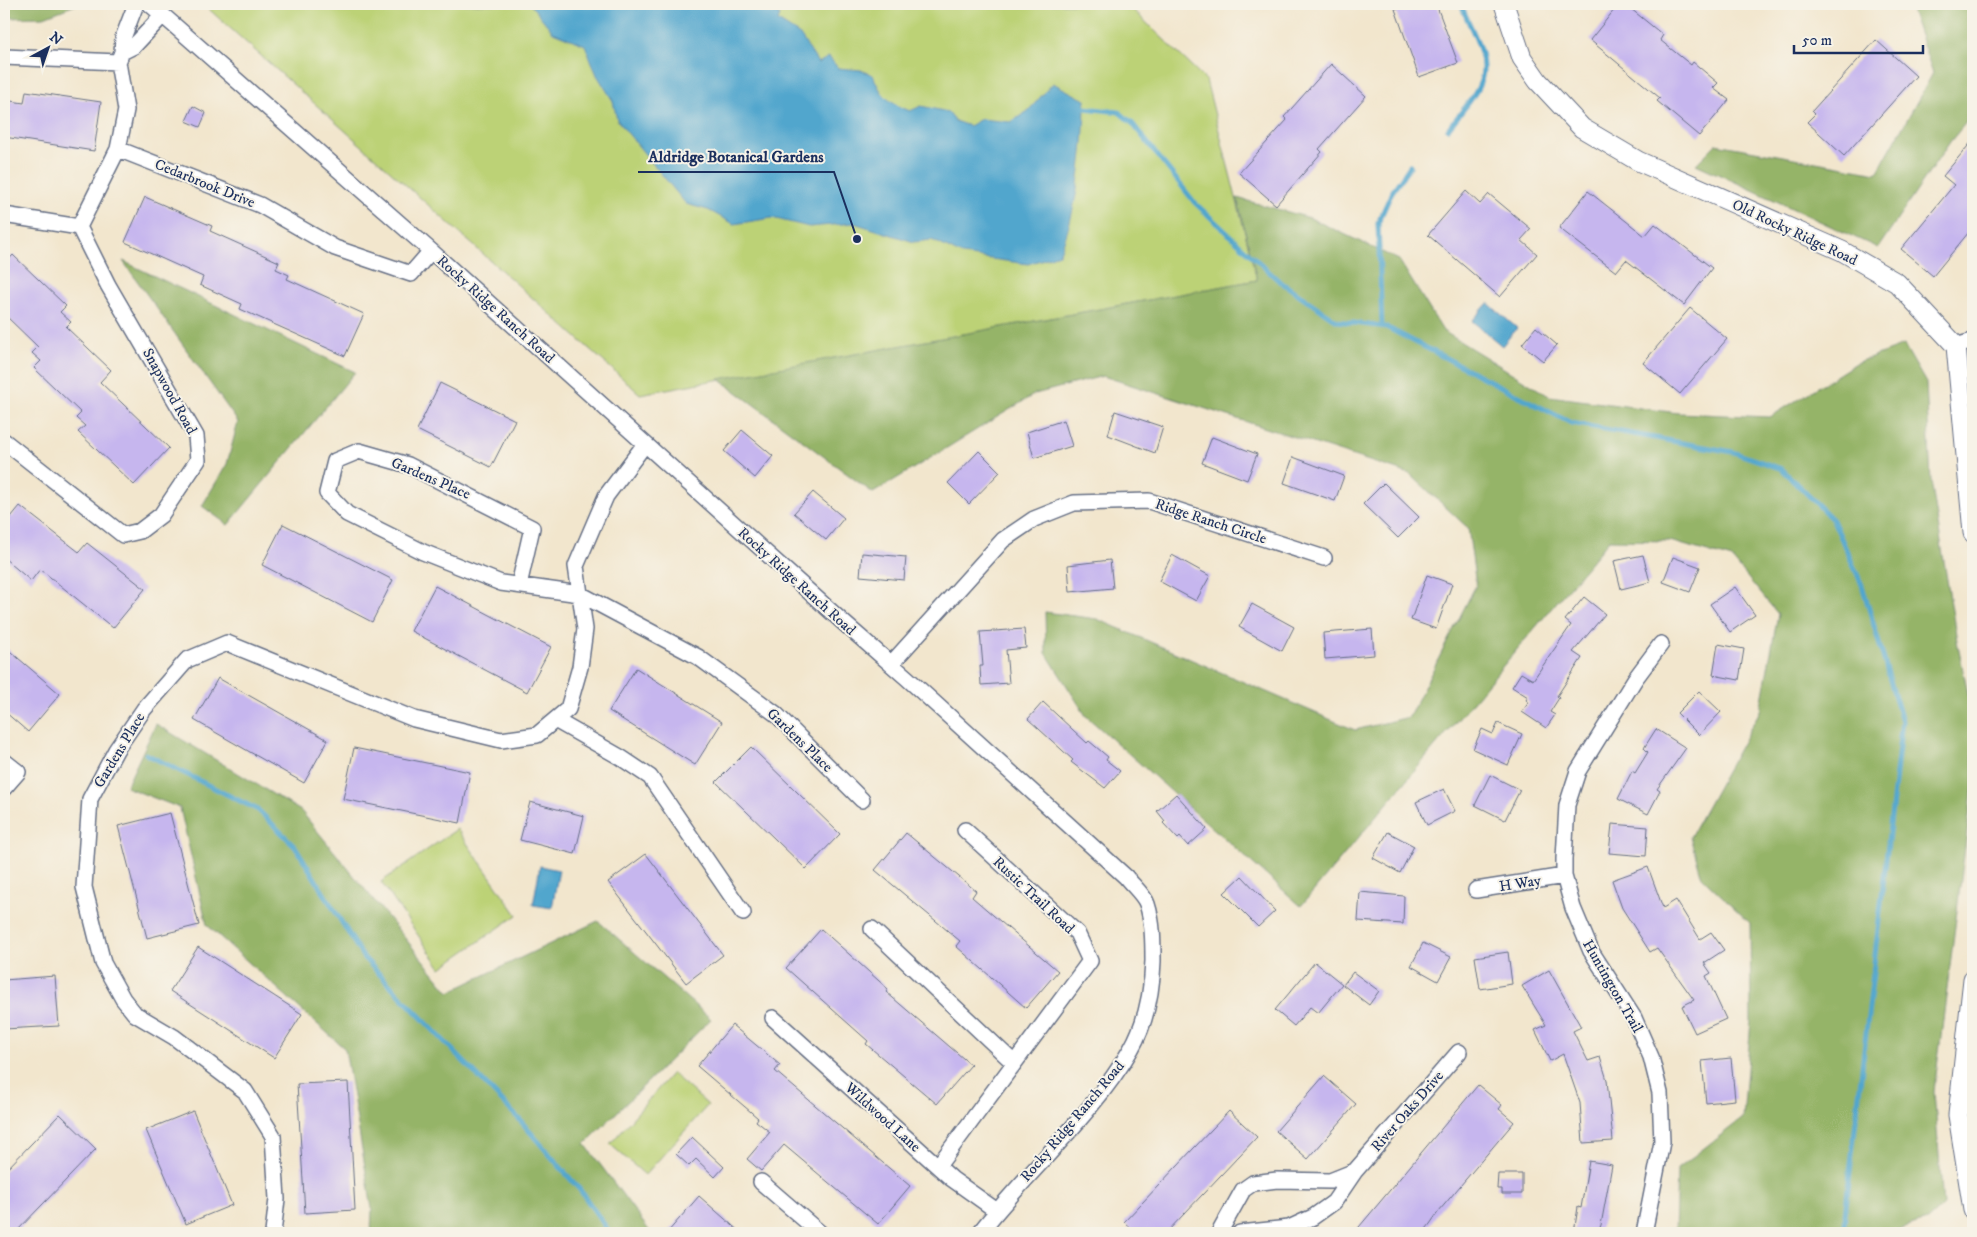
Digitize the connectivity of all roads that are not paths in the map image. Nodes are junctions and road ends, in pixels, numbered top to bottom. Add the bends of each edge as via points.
1 (136, 4) edge
2 (150, 4) edge
3 (1504, 4) edge
4 (163, 15) junction
5 (120, 57) junction
6 (4, 58) edge
7 (118, 149) junction
8 (4, 215) edge
9 (79, 227) junction
10 (431, 251) junction
11 (1965, 344) edge
12 (4, 441) edge
13 (645, 444) junction
14 (1973, 532) edge
15 (1324, 558) dead end
16 (518, 585) junction
17 (580, 594) junction
18 (1661, 644) dead end
19 (891, 664) junction
20 (555, 720) junction
21 (4, 760) edge
22 (4, 788) edge
23 (862, 800) dead end
24 (965, 830) dead end
25 (1564, 876) junction
26 (1476, 890) dead end
27 (743, 913) dead end
28 (872, 929) dead end
29 (1973, 979) edge
30 (773, 1018) dead end
31 (1459, 1052) dead end
32 (1014, 1063) junction
33 (938, 1166) junction
34 (1355, 1171) junction
35 (761, 1182) dead end
36 (1973, 1210) edge
37 (997, 1211) junction
38 (273, 1233) edge
39 (820, 1233) edge
40 (981, 1233) edge
41 (1219, 1233) edge
42 (1240, 1233) edge
43 (1644, 1233) edge

1 - 5 street
2 - 4 street, Rocky Ridge Ranch Road
3 - 11 street, Old Rocky Ridge Road via 1522,58 1538,81 1582,128 1638,161 1842,251 1897,283
4 - 5 street
4 - 10 street, Rocky Ridge Ranch Road
5 - 6 street
5 - 7 street via 126,110
7 - 9 street
7 - 10 street, Cedarbrook Drive via 260,205 335,248 411,274
8 - 9 street
9 - 12 street, Snapwood Road via 108,285 196,436 198,460 161,515 140,531 123,535
10 - 13 street, Rocky Ridge Ranch Road
11 - 14 street, Old Rocky Ridge Road
13 - 17 street, Gardens Place via 606,496 576,566
13 - 19 street, Rocky Ridge Ranch Road
15 - 19 street, Ridge Ranch Circle via 1149,500 1074,503 1034,519 1004,540
16 - 16 street, Gardens Place via 532,528 408,465 359,452 335,461 327,493 347,514 424,552 501,582
16 - 17 street, Gardens Place
17 - 20 street, Gardens Place via 585,628 580,667 568,709
17 - 23 street, Gardens Place via 698,658 776,714
18 - 25 street, Huntington Trail via 1634,679 1578,771 1567,805
19 - 37 street, Rocky Ridge Ranch Road via 1126,877 1147,903 1154,942 1152,975 1148,1005 1131,1048 1110,1080
20 - 27 street via 650,777
20 - 38 street, Gardens Place via 537,735 501,740 414,719 227,643 187,660 144,709 116,750 90,799 84,887 102,963 135,1014 174,1037 245,1091 273,1136 277,1199
21 - 22 street via 18,772
24 - 32 street, Rustic Trail Road via 1077,934 1090,961
25 - 26 street, H Way
25 - 43 street, Huntington Trail via 1591,951 1634,1018 1648,1049 1660,1093 1662,1142
28 - 32 street
29 - 36 street via 1958,1115
30 - 33 street, Wildwood Lane
31 - 34 street, River Oaks Drive
32 - 33 street, Rustic Trail Road
33 - 37 street, Wildwood Lane
34 - 41 street, River Oaks Drive via 1330,1181 1253,1183 1243,1190
34 - 42 street, River Oaks Drive via 1334,1202 1313,1217 1289,1228
35 - 39 street
37 - 40 street, Rocky Ridge Ranch Road

